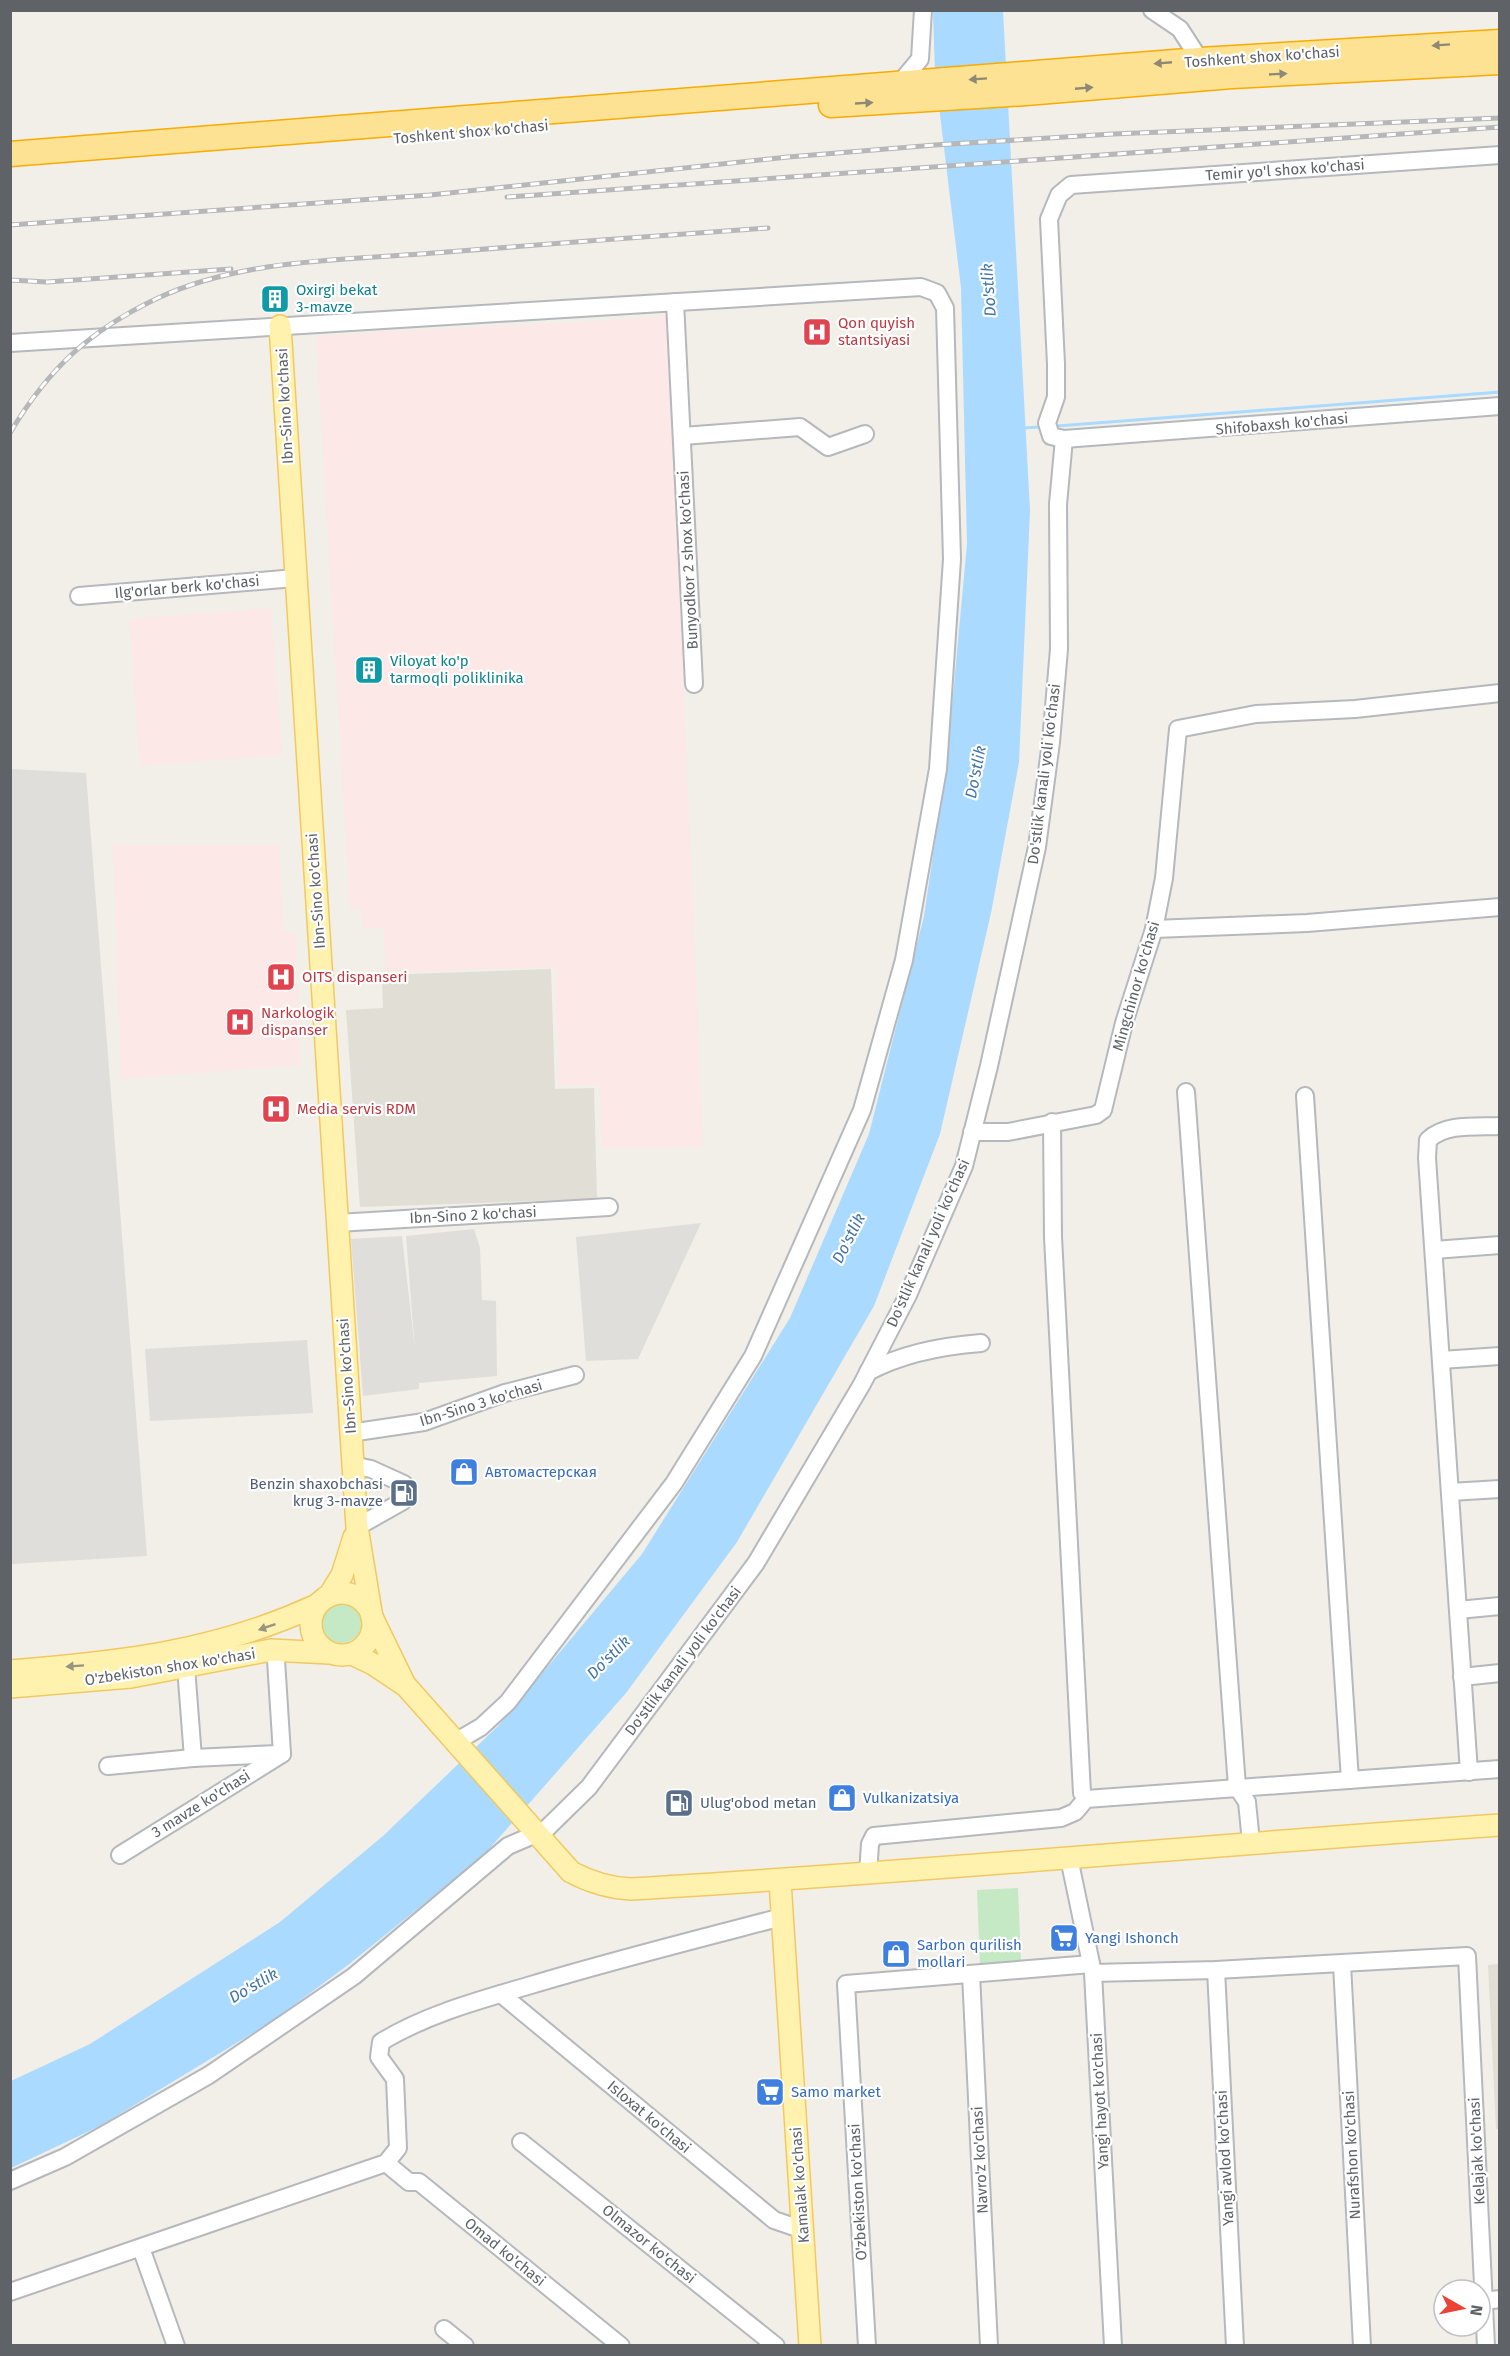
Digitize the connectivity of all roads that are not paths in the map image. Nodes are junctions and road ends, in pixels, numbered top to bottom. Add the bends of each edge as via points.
1 (924, 10) edge
2 (1152, 10) edge
3 (1500, 42) edge
4 (1200, 60) junction
5 (1500, 62) edge
6 (899, 84) junction
7 (1025, 85) junction
8 (932, 91) junction
9 (10, 154) edge
10 (101, 154) junction
11 (1500, 154) edge
12 (10, 168) edge
13 (675, 302) junction
14 (280, 326) junction
15 (10, 342) edge
16 (1500, 406) edge
17 (865, 434) dead end
18 (682, 436) junction
19 (1064, 439) junction
20 (295, 578) junction
21 (79, 596) dead end
22 (694, 684) dead end
23 (1500, 693) edge
24 (1500, 907) edge
25 (1154, 929) junction
26 (1186, 1092) dead end
27 (1305, 1096) dead end
28 (1052, 1122) junction
29 (1500, 1126) edge
30 (972, 1132) junction
31 (609, 1207) dead end
32 (337, 1223) junction
33 (1500, 1245) edge
34 (1434, 1250) junction
35 (981, 1343) dead end
36 (1500, 1356) edge
37 (1441, 1360) junction
38 (868, 1372) junction
39 (575, 1375) dead end
40 (350, 1433) junction
41 (352, 1465) junction
42 (1500, 1490) edge
43 (1450, 1492) junction
44 (357, 1527) junction
45 (323, 1600) junction
46 (1500, 1606) edge
47 (1458, 1610) junction
48 (371, 1614) junction
49 (271, 1650) junction
50 (329, 1653) junction
51 (352, 1654) junction
52 (186, 1667) junction
53 (10, 1671) edge
54 (1500, 1673) edge
55 (1462, 1677) junction
56 (406, 1686) junction
57 (10, 1687) edge
58 (459, 1743) junction
59 (282, 1754) junction
60 (193, 1758) junction
61 (108, 1766) dead end
62 (1500, 1769) edge
63 (1469, 1773) junction
64 (1350, 1780) junction
65 (1237, 1787) junction
66 (1086, 1798) junction
67 (1500, 1825) edge
68 (534, 1832) junction
69 (1251, 1842) junction
70 (120, 1855) dead end
71 (1069, 1858) junction
72 (868, 1874) junction
73 (780, 1881) junction
74 (782, 1917) junction
75 (1342, 1964) junction
76 (1092, 1969) junction
77 (1216, 1970) junction
78 (970, 1974) junction
79 (501, 1994) junction
80 (521, 2142) dead end
81 (386, 2163) junction
82 (10, 2181) edge
83 (803, 2230) junction
84 (141, 2248) junction
85 (1490, 2278) edge
86 (10, 2292) edge
87 (444, 2329) dead end
88 (176, 2346) edge
89 (465, 2346) edge
90 (621, 2346) edge
91 (776, 2346) edge
92 (810, 2346) edge
93 (867, 2346) edge
94 (989, 2346) edge
95 (1113, 2346) edge
96 (1235, 2346) edge
97 (1362, 2346) edge

1 - 6 street via 920,59
2 - 4 street via 1180,29
3 -> 4 highway, Toshkent shox ko'chasi
4 -> 7 highway, Toshkent shox ko'chasi
7 -> 5 highway, Toshkent shox ko'chasi
6 - 8 highway, Toshkent shox ko'chasi
6 - 10 highway, Toshkent shox ko'chasi
7 - 8 highway
10 -> 8 highway, Toshkent shox ko'chasi via 239,152 774,108
9 - 10 highway, Toshkent shox ko'chasi
10 - 12 highway, Toshkent shox ko'chasi
11 - 19 street, Temir yo'l shox ko'chasi via 1071,184 1059,195 1049,219 1056,397 1047,423 1051,436
13 - 14 street
13 - 18 street, Bunyodkor 2 shox ko'chasi
13 - 58 street via 921,287 937,293 941,300 945,308 952,559 938,769 904,960 862,1110 753,1356 674,1483 508,1702
14 - 15 street
14 - 20 main road, Ibn-Sino ko'chasi
16 - 19 street, Shifobaxsh ko'chasi
17 - 18 street via 828,447 800,427
18 - 22 street, Bunyodkor 2 shox ko'chasi
19 - 30 street, Do'stlik kanali yoli ko'chasi via 1058,504 1059,650 1051,742 1037,847
20 - 21 street, Ilg'orlar berk ko'chasi
20 - 32 main road, Ibn-Sino ko'chasi
23 - 25 street, Mingchinor ko'chasi via 1355,709 1256,714 1178,729 1164,878
24 - 25 street via 1307,923
25 - 28 street, Mingchinor ko'chasi via 1124,1023 1103,1110 1096,1115
26 - 65 street
27 - 64 street
28 - 30 street, Mingchinor ko'chasi via 1008,1132
28 - 66 street via 1053,1237 1082,1793
29 - 34 street via 1448,1129 1428,1140
30 - 38 street, Do'stlik kanali yoli ko'chasi via 964,1166 922,1263
31 - 32 street, Ibn-Sino 2 ko'chasi
32 - 40 main road, Ibn-Sino ko'chasi
33 - 34 street
34 - 37 street
35 - 38 street via 949,1346 889,1361
36 - 37 street
37 - 43 street
38 - 68 street, Do'stlik kanali yoli ko'chasi via 756,1563 589,1787
39 - 40 street, Ibn-Sino 3 ko'chasi via 506,1393 424,1422
40 - 41 main road, Ibn-Sino ko'chasi
41 - 44 main road, Ibn-Sino ko'chasi
41 - 44 street via 371,1469 403,1492
42 - 43 street
43 - 47 street
44 - 45 main road via 349,1559
44 - 48 main road
45 - 48 main road via 348,1593 357,1597
45 - 50 main road via 310,1626 313,1637
45 -> 53 main road, O'zbekiston shox ko'chasi via 270,1626 174,1652
46 - 47 street
47 - 55 street
48 - 51 main road via 373,1628 369,1639
48 - 56 main road
49 - 50 main road, O'zbekiston shox ko'chasi
49 - 52 main road, O'zbekiston shox ko'chasi
49 - 59 street via 276,1660
50 - 51 main road
51 - 56 main road
52 - 57 main road, O'zbekiston shox ko'chasi via 131,1677
52 - 60 street
54 - 55 street
55 - 63 street
56 - 58 main road
58 - 68 main road
59 - 60 street, 3 mavze ko'chasi
59 - 70 street, 3 mavze ko'chasi
60 - 61 street, 3 mavze ko'chasi
62 - 63 street
63 - 64 street
64 - 65 street
65 - 66 street
65 - 69 street via 1246,1802
66 - 72 street via 1075,1812 1061,1818 874,1836
67 - 69 main road
68 - 73 main road via 570,1872 608,1887
68 - 82 street via 508,1846 354,1976 209,2075 65,2157
69 - 71 main road
71 - 72 main road
71 - 76 street, Yangi hayot ko'chasi
72 - 73 main road
73 - 74 main road, Kamalak ko'chasi
74 - 79 street
74 - 83 main road, Kamalak ko'chasi
75 - 77 street
75 - 85 street, Kelajak ko'chasi via 1467,1956
75 - 97 street, Nurafshon ko'chasi
76 - 77 street
76 - 78 street
76 - 95 street, Yangi hayot ko'chasi
77 - 96 street, Yangi avlod ko'chasi
78 - 93 street, O'zbekiston ko'chasi via 846,1984
78 - 94 street, Navro'z ko'chasi
79 - 81 street via 432,2017 381,2042 379,2056 395,2079 398,2148
79 - 83 street, Isloxat ko'chasi via 774,2220
80 - 91 street, Olmazor ko'chasi
81 - 84 street
81 - 90 street, Omad ko'chasi via 409,2182 419,2182
83 - 92 main road, Kamalak ko'chasi
84 - 86 street
84 - 88 street
87 - 89 street

